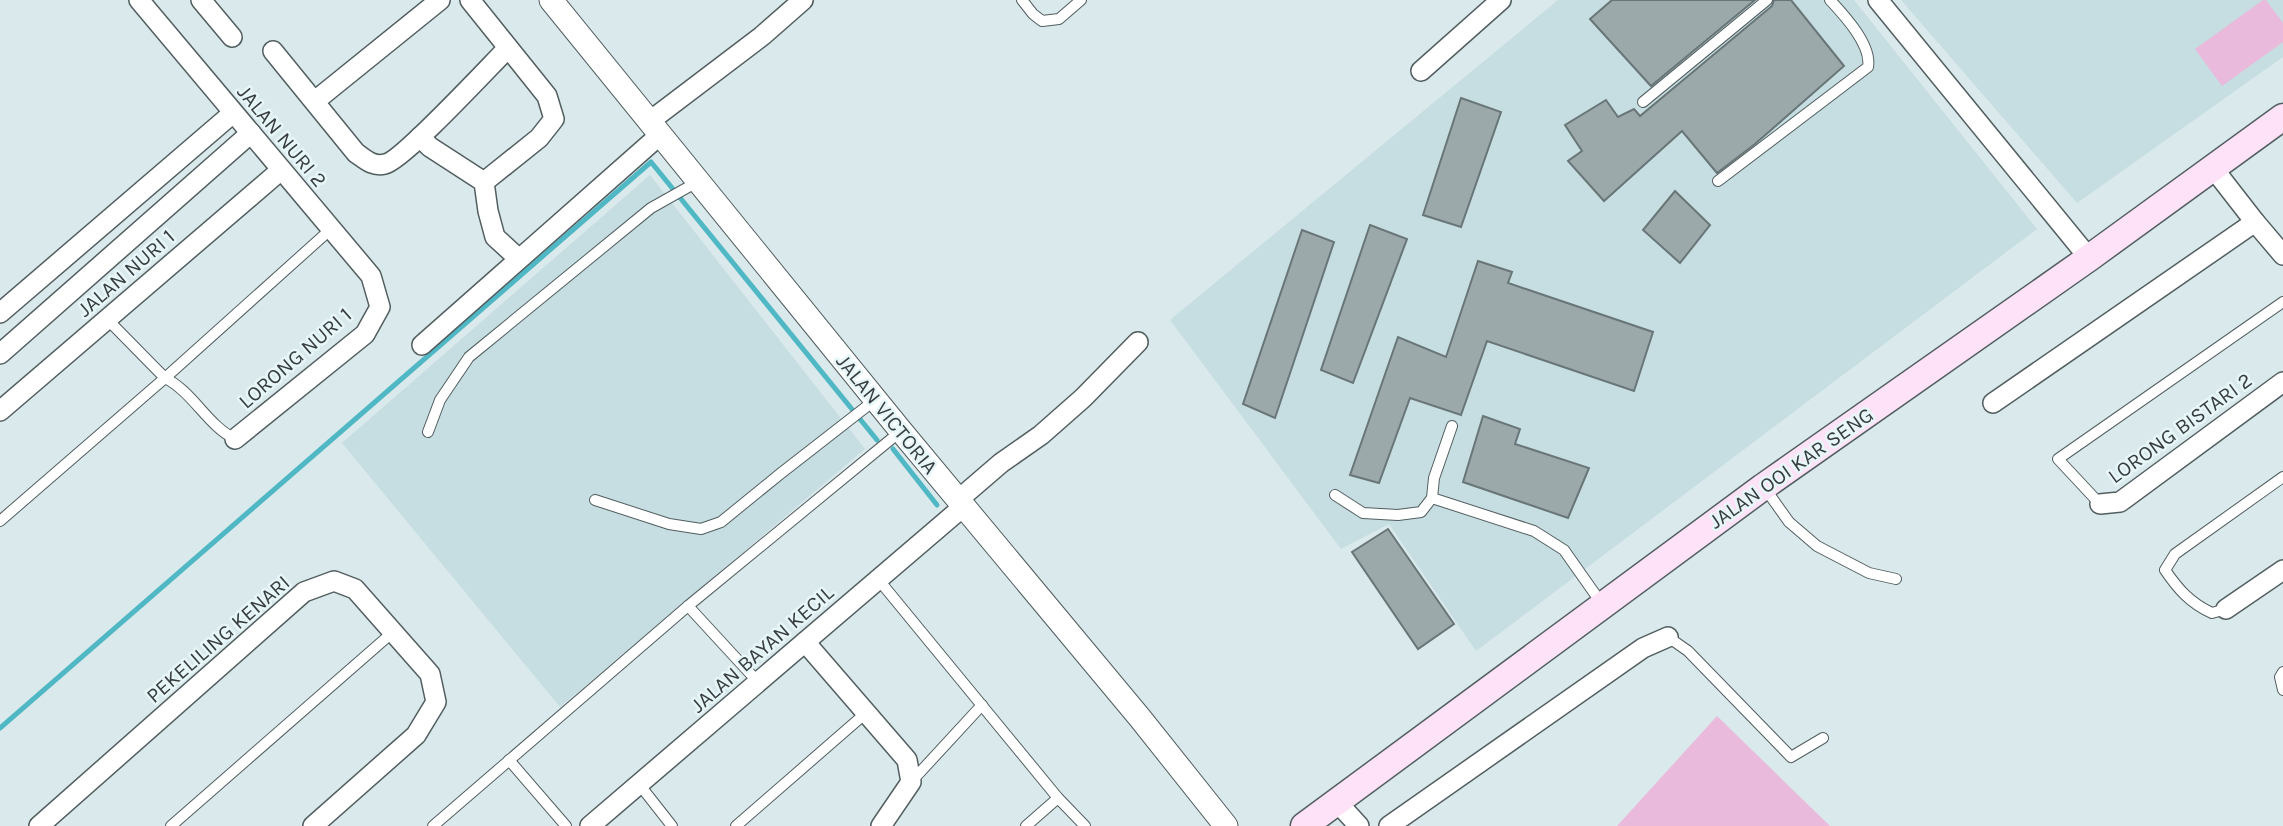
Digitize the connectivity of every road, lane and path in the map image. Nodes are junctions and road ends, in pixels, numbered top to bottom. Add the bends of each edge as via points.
1 (139, 0) edge
2 (201, 0) edge
3 (440, 0) edge
4 (470, 0) edge
5 (551, 0) edge
6 (803, 0) edge
7 (1022, 0) edge
8 (1081, 0) edge
9 (1501, 0) edge
10 (1767, 0) edge
11 (1830, 0) edge
12 (1878, 0) edge
13 (232, 37) dead end
14 (508, 49) junction
15 (273, 51) dead end
16 (1421, 71) dead end
17 (315, 101) junction
18 (1643, 102) dead end
19 (233, 113) junction
20 (2283, 117) edge
21 (655, 127) junction
22 (251, 133) junction
23 (420, 137) junction
24 (2213, 168) junction
25 (281, 170) junction
26 (1718, 181) dead end
27 (484, 182) junction
28 (692, 185) junction
29 (2255, 222) junction
30 (331, 229) junction
31 (2283, 255) edge
32 (518, 258) junction
33 (2089, 258) junction
34 (2283, 302) edge
35 (380, 307) joint
36 (0, 313) edge
37 (107, 319) junction
38 (1138, 342) dead end
39 (422, 345) dead end
40 (0, 354) edge
41 (165, 378) junction
42 (2283, 382) edge
43 (1993, 403) dead end
44 (870, 405) junction
45 (0, 411) edge
46 (1452, 426) dead end
47 (901, 431) junction
48 (428, 432) dead end
49 (235, 439) joint
50 (2283, 477) edge
51 (1763, 487) junction
52 (1335, 495) dead end
53 (1432, 498) junction
54 (595, 500) dead end
55 (961, 503) junction
56 (2100, 504) joint
57 (0, 521) edge
58 (2283, 570) edge
59 (878, 579) junction
60 (1896, 579) dead end
61 (1602, 605) junction
62 (688, 606) junction
63 (2226, 609) joint
64 (393, 632) junction
65 (1668, 637) joint
66 (804, 642) junction
67 (2283, 671) edge
68 (758, 682) junction
69 (2283, 690) edge
70 (982, 705) junction
71 (867, 712) junction
72 (1823, 737) dead end
73 (509, 760) junction
74 (911, 782) junction
75 (639, 784) junction
76 (1058, 798) junction
77 (1337, 802) junction
78 (39, 826) edge
79 (170, 826) edge
80 (313, 826) edge
81 (433, 826) edge
82 (566, 826) edge
83 (590, 826) edge
84 (672, 826) edge
85 (736, 826) edge
86 (881, 826) edge
87 (1026, 826) edge
88 (1085, 826) edge
89 (1226, 826) edge
90 (1304, 826) edge
91 (1359, 826) edge
92 (1388, 826) edge

1 - 19 street, JALAN NURI 2
2 - 13 street
3 - 17 street
4 - 14 street
5 - 21 street, JALAN VICTORIA
6 - 21 street
7 - 8 lane via 1042,21 1059,19
9 - 16 street
10 - 18 lane
11 - 26 lane via 1866,49 1868,67
12 - 33 street
14 - 23 street
14 - 27 street via 547,96 554,119 539,138
15 - 17 street
17 - 23 street via 356,152 372,164 387,164
19 - 22 street, JALAN NURI 2
19 - 36 street
20 - 24 main road, JALAN OOI KAR SENG
21 - 28 street, JALAN VICTORIA
21 - 32 street
22 - 25 street, JALAN NURI 2
22 - 40 street, JALAN NURI 1
23 - 27 street
24 - 29 street
24 - 33 main road, JALAN OOI KAR SENG
25 - 30 street, JALAN NURI 2
25 - 37 street, JALAN NURI 1
27 - 32 street via 495,237
28 - 44 street, JALAN VICTORIA
28 - 48 lane via 651,208 469,357 440,400
29 - 31 street
29 - 43 street
30 - 35 street, JALAN NURI 2 via 371,276
30 - 41 lane
32 - 39 street
33 - 51 main road, JALAN OOI KAR SENG
34 - 56 lane via 2058,459
35 - 49 street, LORONG NURI 1 via 365,334
37 - 41 lane
37 - 45 street, JALAN NURI 1
38 - 55 street, JALAN BAYAN KECIL via 1083,398 1000,463
41 - 49 lane
41 - 57 lane
42 - 56 street, LORONG BISTARI 2 via 2120,502
44 - 47 street, JALAN VICTORIA
44 - 54 lane via 721,522 702,529 669,524
46 - 53 lane
47 - 55 street, JALAN VICTORIA
47 - 62 lane
50 - 63 lane via 2175,554 2165,570 2180,592 2199,607 2212,613
51 - 60 lane via 1788,522 1817,546 1869,573
51 - 61 main road, JALAN OOI KAR SENG
52 - 53 lane via 1363,513 1398,515 1420,512
53 - 61 lane via 1534,531 1564,550
55 - 59 street, JALAN BAYAN KECIL
55 - 89 street, JALAN VICTORIA
58 - 63 street
59 - 66 street, JALAN BAYAN KECIL
59 - 70 lane
61 - 77 main road, JALAN OOI KAR SENG
62 - 68 lane
62 - 73 lane
64 - 78 street, PEKELILING KENARI via 355,589 334,581 304,592
64 - 79 lane
64 - 80 street, PEKELILING KENARI via 430,674 436,702 416,736
65 - 72 lane via 1791,757
65 - 92 street via 1643,648
66 - 68 street, JALAN BAYAN KECIL
66 - 71 street
67 - 69 lane
68 - 75 street, JALAN BAYAN KECIL
70 - 74 lane
70 - 76 lane
71 - 74 street via 907,760
71 - 85 lane
73 - 81 lane
73 - 82 lane
74 - 86 street
75 - 83 street, JALAN BAYAN KECIL
75 - 84 lane
76 - 87 lane
76 - 88 lane
77 - 90 main road, JALAN OOI KAR SENG
77 - 91 street

